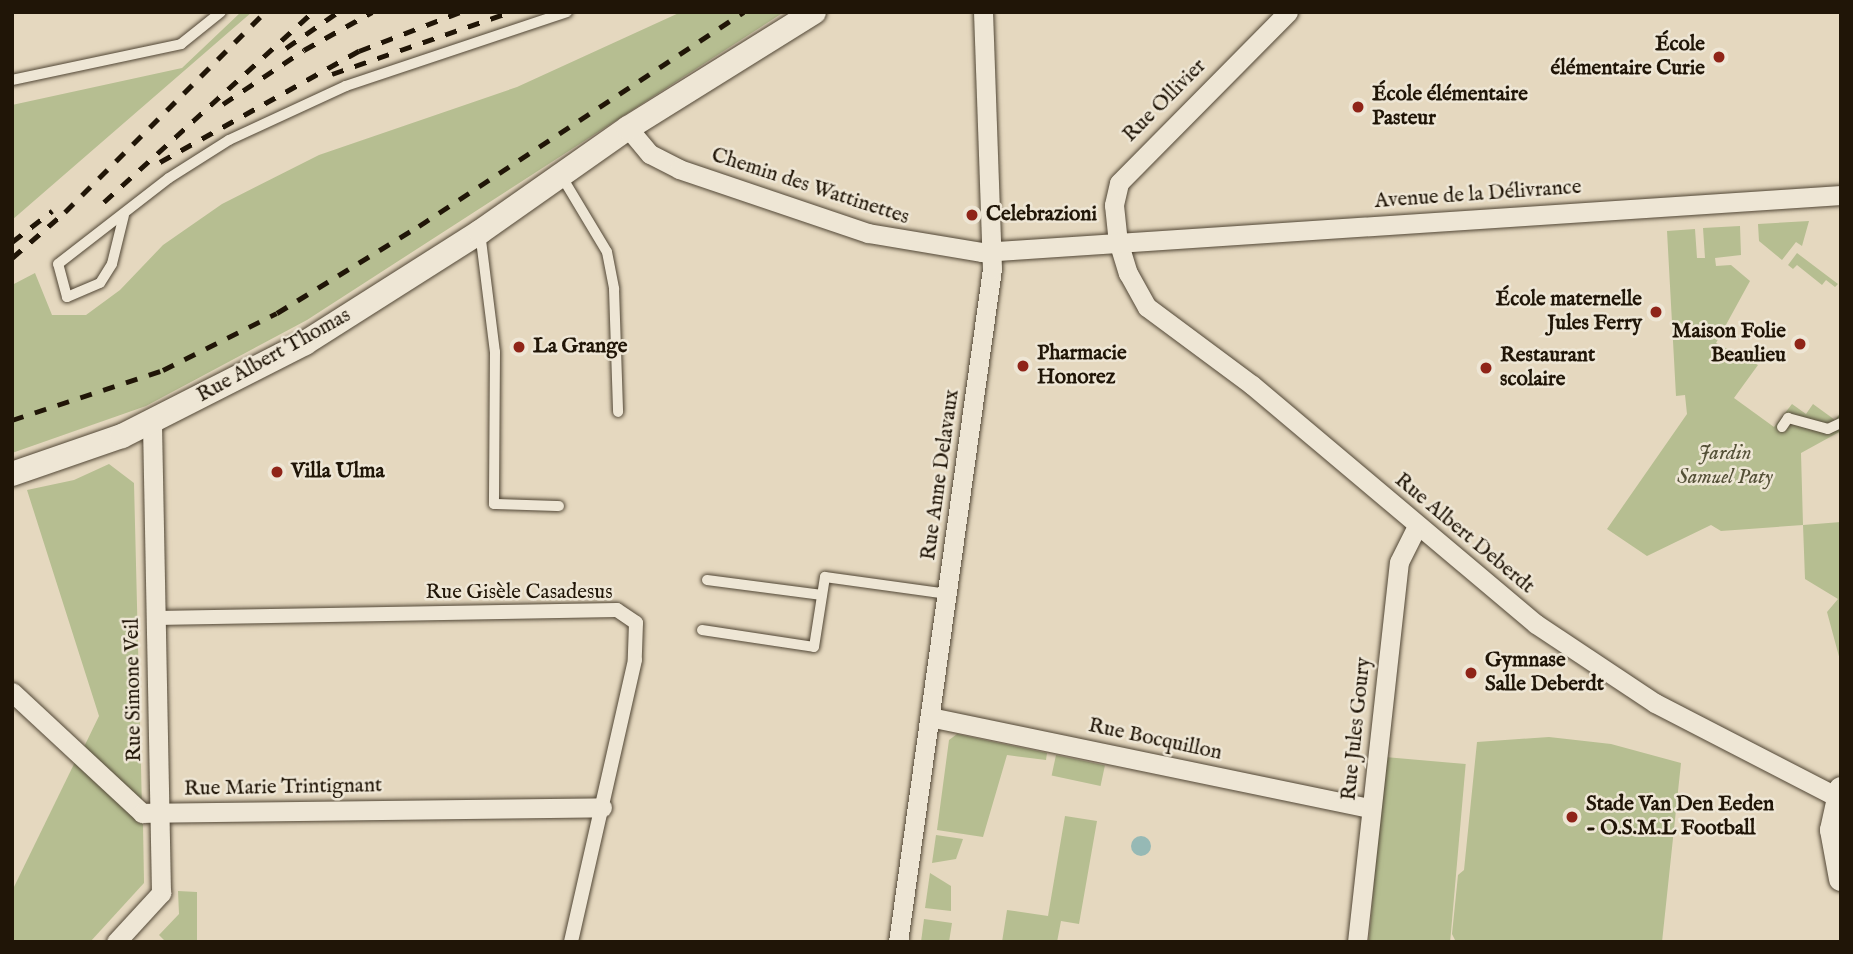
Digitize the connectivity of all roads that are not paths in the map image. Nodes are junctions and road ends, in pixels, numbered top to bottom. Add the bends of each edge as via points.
1 (221, 12) edge
2 (567, 12) edge
3 (814, 12) edge
4 (983, 12) edge
5 (1288, 12) edge
6 (12, 80) edge
7 (633, 135) junction
8 (562, 178) junction
9 (1841, 195) edge
10 (124, 215) junction
11 (480, 232) junction
12 (1118, 241) junction
13 (994, 251) junction
14 (618, 412) dead end
15 (152, 421) junction
16 (1841, 423) edge
17 (1782, 427) dead end
18 (12, 474) edge
19 (559, 506) dead end
20 (1417, 526) junction
21 (707, 580) dead end
22 (948, 594) junction
23 (822, 595) junction
24 (156, 618) junction
25 (702, 630) dead end
26 (12, 692) edge
27 (930, 717) junction
28 (1839, 793) edge
29 (602, 807) junction
30 (1371, 808) junction
31 (159, 813) junction
32 (1841, 879) edge
33 (116, 942) edge
34 (570, 942) edge
35 (898, 942) edge
36 (1357, 942) edge

1 - 6 lane via 181,44
2 - 10 lane via 290,108 169,178
3 - 7 street, Rue Albert Thomas
4 - 13 street, Rue Anne Delavaux
5 - 12 street, Rue Ollivier via 1124,174 1114,205
7 - 8 street, Rue Albert Thomas
7 - 13 street, Chemin des Wattinettes via 668,164 868,233 943,249
8 - 11 street, Rue Albert Thomas
8 - 14 lane via 607,252 614,289
9 - 12 street, Avenue de la Délivrance
10 - 10 lane via 58,264 67,297 100,283 112,264
11 - 15 street, Rue Albert Thomas via 305,342
11 - 19 lane via 495,352 494,504
12 - 13 street, Chemin des Wattinettes
12 - 20 street, Rue Albert Deberdt via 1128,273 1147,307 1252,386
13 - 22 street, Rue Anne Delavaux
15 - 18 street, Rue Albert Thomas via 71,457
15 - 24 street, Rue Simone Veil
16 - 17 lane via 1828,429 1788,418
20 - 28 street, Rue Albert Deberdt via 1536,624 1639,693
20 - 30 street, Rue Jules Goury via 1399,562
21 - 23 lane
22 - 23 lane via 825,577
22 - 27 street, Rue Anne Delavaux
23 - 25 lane via 814,647
24 - 29 street, Rue Gisèle Casadesus via 617,610 636,623 638,642
24 - 31 street, Rue Simone Veil
26 - 31 street, Rue Marie Trintignant via 142,813
27 - 30 street, Rue Bocquillon
27 - 35 street, Rue Anne Delavaux
28 - 32 street via 1832,841
29 - 31 street, Rue Marie Trintignant
29 - 34 street, Rue Gisèle Casadesus
30 - 36 street, Rue Jules Goury
31 - 33 street, Rue Simone Veil via 161,893

